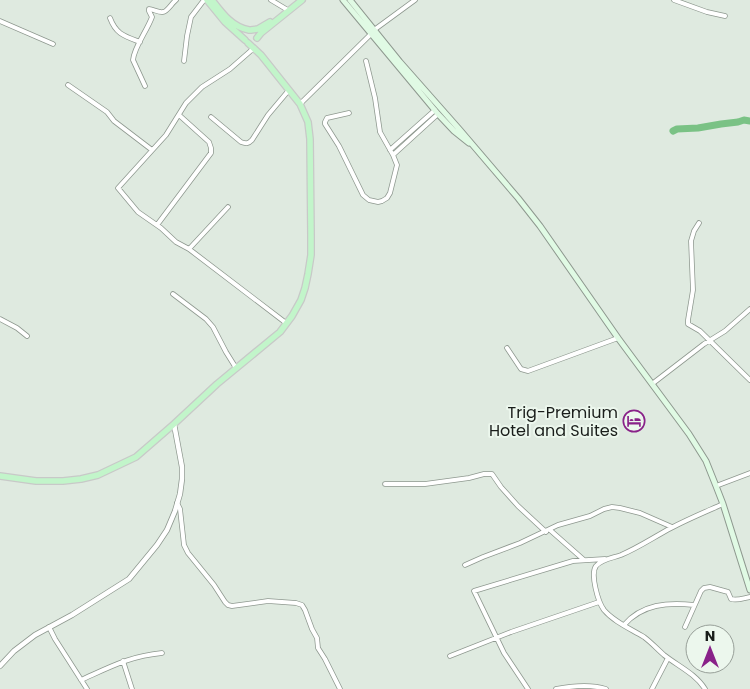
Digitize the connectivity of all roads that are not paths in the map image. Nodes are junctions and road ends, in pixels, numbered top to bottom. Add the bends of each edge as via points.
1 (176, 0) edge
2 (205, 0) edge
3 (212, 0) edge
4 (271, 0) edge
5 (297, 0) edge
6 (302, 0) edge
7 (343, 0) edge
8 (350, 0) edge
9 (414, 0) edge
10 (674, 0) edge
11 (286, 9) junction
12 (725, 16) dead end
13 (110, 18) dead end
14 (0, 21) edge
15 (250, 30) junction
16 (373, 32) junction
17 (257, 39) junction
18 (246, 41) junction
19 (140, 42) junction
20 (54, 44) dead end
21 (254, 48) junction
22 (260, 55) junction
23 (184, 60) dead end
24 (366, 61) dead end
25 (68, 85) dead end
26 (144, 86) dead end
27 (289, 90) junction
28 (300, 104) junction
29 (437, 112) junction
30 (349, 113) dead end
31 (179, 115) junction
32 (211, 117) dead end
33 (477, 149) junction
34 (152, 150) junction
35 (390, 150) junction
36 (393, 155) junction
37 (228, 207) dead end
38 (699, 223) dead end
39 (157, 225) junction
40 (189, 249) junction
41 (173, 294) dead end
42 (750, 309) edge
43 (0, 320) edge
44 (286, 323) junction
45 (27, 336) dead end
46 (618, 338) junction
47 (709, 340) junction
48 (507, 348) dead end
49 (236, 368) junction
50 (750, 380) edge
51 (652, 384) junction
52 (174, 424) junction
53 (750, 474) edge
54 (0, 476) edge
55 (385, 484) dead end
56 (716, 486) junction
57 (177, 503) junction
58 (723, 504) junction
59 (672, 527) junction
60 (548, 531) junction
61 (609, 559) junction
62 (584, 560) junction
63 (464, 565) dead end
64 (750, 590) edge
65 (750, 597) edge
66 (599, 602) junction
67 (694, 606) junction
68 (686, 624) edge
69 (624, 625) junction
70 (49, 627) junction
71 (496, 638) junction
72 (162, 653) dead end
73 (450, 656) dead end
74 (668, 658) junction
75 (123, 661) junction
76 (0, 666) edge
77 (82, 680) junction
78 (87, 689) edge
79 (132, 689) edge
80 (340, 689) edge
81 (528, 689) edge
82 (556, 689) edge
83 (606, 689) edge
84 (652, 689) edge
85 (705, 689) edge

1 - 19 street via 165,12 149,9 152,17
2 - 18 main road
2 - 23 street via 191,17
3 - 15 main road via 236,26
4 - 11 street
5 - 11 main road
6 - 17 main road
7 - 16 main road
8 - 16 main road
9 - 16 street
10 - 12 street
11 - 15 main road via 268,24
13 - 19 street via 122,35
14 - 20 street
15 - 17 main road via 256,33
15 - 18 main road via 245,33
16 - 28 street
16 - 29 main road
16 - 33 main road
17 - 18 main road via 252,43
17 - 22 main road
18 - 21 main road
19 - 26 street via 133,60
21 - 22 main road
21 - 31 street via 202,87
22 - 27 main road
24 - 35 street via 380,132
25 - 34 street via 107,112
27 - 28 main road
27 - 32 street via 249,143 241,142
28 - 44 main road via 308,122 310,139 311,255 301,300
29 - 33 main road via 458,135
29 - 35 street
29 - 36 street
30 - 36 street via 327,118 325,124 363,195 369,200 382,202 390,193 396,165
31 - 34 street
31 - 39 street via 209,142 211,153
33 - 46 main road via 540,226
34 - 39 street via 118,188 138,212
35 - 36 street
37 - 40 street
38 - 47 street via 691,241 693,290 688,324
39 - 40 street
40 - 44 street
41 - 49 street via 213,327
42 - 47 street
43 - 45 street
44 - 49 main road via 280,332
46 - 48 street via 528,371 521,369
46 - 51 main road
47 - 50 street
47 - 51 street
49 - 52 main road
51 - 56 main road via 706,461
52 - 54 main road via 136,457 98,475 63,481
52 - 57 street via 182,467
53 - 56 street
55 - 60 street via 417,485 492,474 518,506
56 - 58 main road
57 - 70 street via 167,530 129,579
57 - 80 street via 184,546 225,602 232,606 268,601 302,605 317,638 318,648
58 - 59 street
58 - 64 main road
59 - 60 street via 640,513 612,507
59 - 61 street
60 - 62 street
60 - 63 street
61 - 62 street
61 - 66 street via 595,569
62 - 71 street via 474,591
65 - 67 street via 733,600 728,592 707,587 701,591
66 - 69 street via 605,611
66 - 71 street
67 - 68 street
67 - 69 street via 656,605 637,613
69 - 74 street
70 - 76 street via 14,651
70 - 77 street
71 - 73 street
71 - 81 street
72 - 75 street
74 - 84 street
74 - 85 street via 695,677
75 - 77 street
75 - 79 street
77 - 78 street
82 - 83 street via 588,686

